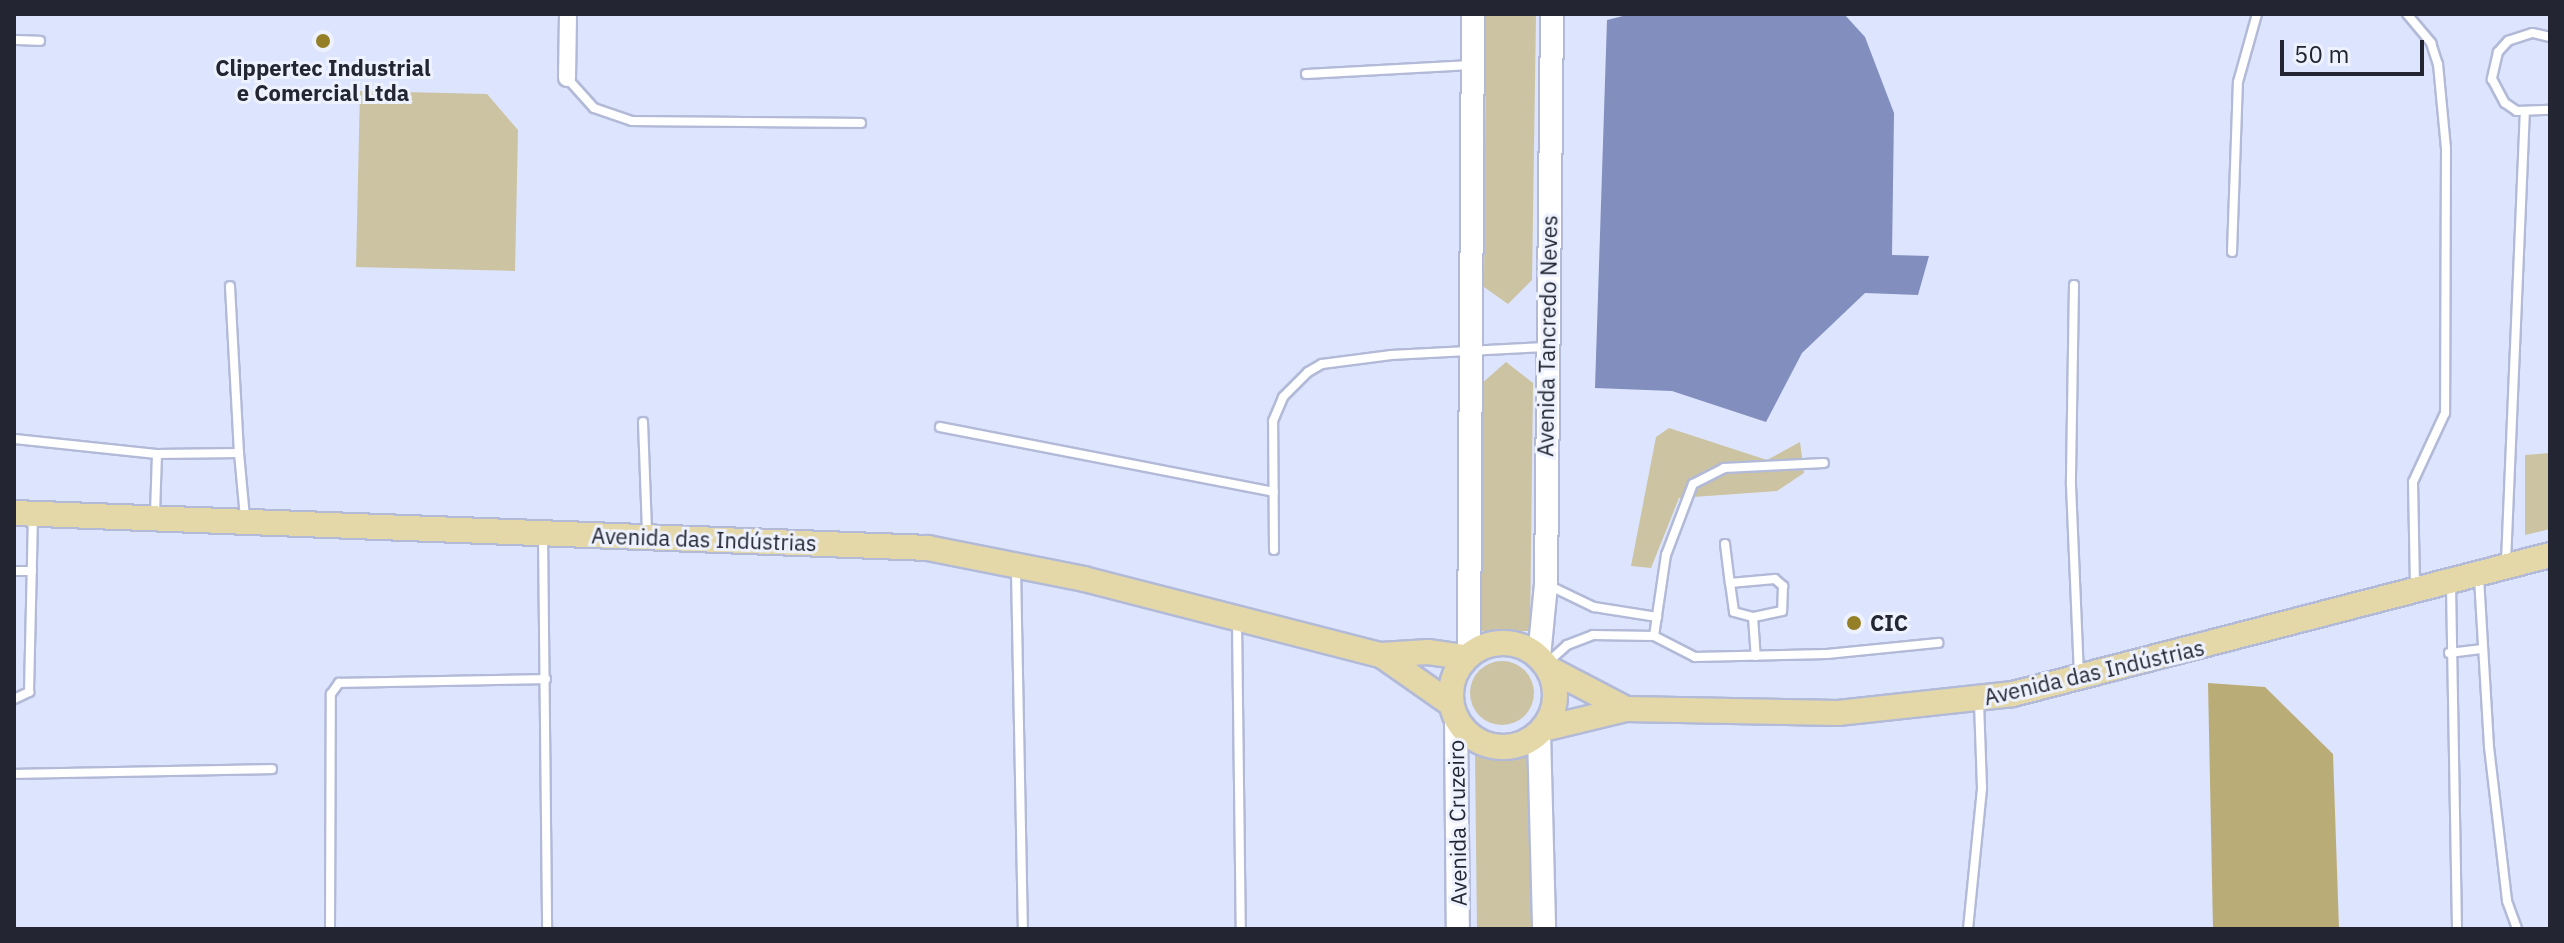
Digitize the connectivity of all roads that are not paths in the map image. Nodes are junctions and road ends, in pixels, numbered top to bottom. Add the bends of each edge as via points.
1 (568, 14) edge
2 (1473, 14) edge
3 (1552, 14) edge
4 (2257, 14) edge
5 (2407, 14) edge
6 (2550, 37) edge
7 (14, 40) edge
8 (40, 41) dead end
9 (1473, 65) junction
10 (1306, 74) dead end
11 (567, 78) joint
12 (2550, 110) edge
13 (2525, 113) junction
14 (861, 123) dead end
15 (2232, 252) dead end
16 (2074, 285) dead end
17 (230, 286) dead end
18 (1546, 347) junction
19 (1470, 348) junction
20 (643, 422) dead end
21 (940, 427) dead end
22 (14, 439) edge
23 (239, 453) junction
24 (157, 454) junction
25 (1824, 463) dead end
26 (1274, 492) junction
27 (23, 514) edge
28 (154, 519) junction
29 (245, 522) junction
30 (543, 533) junction
31 (647, 537) junction
32 (1725, 544) dead end
33 (1274, 550) dead end
34 (2550, 555) edge
35 (1016, 565) junction
36 (2506, 567) junction
37 (14, 571) edge
38 (32, 571) junction
39 (2478, 574) junction
40 (2452, 581) junction
41 (1730, 583) junction
42 (1546, 584) junction
43 (2415, 594) junction
44 (1237, 617) junction
45 (1657, 617) junction
46 (1753, 617) junction
47 (1654, 636) junction
48 (1938, 643) dead end
49 (2483, 649) junction
50 (2449, 653) junction
51 (1381, 655) junction
52 (1467, 655) junction
53 (1756, 656) junction
54 (1544, 663) junction
55 (2080, 677) junction
56 (546, 679) junction
57 (14, 699) edge
58 (1979, 699) junction
59 (1626, 709) junction
60 (1453, 711) junction
61 (1541, 731) junction
62 (272, 769) dead end
63 (14, 774) edge
64 (330, 929) edge
65 (547, 929) edge
66 (1023, 929) edge
67 (1241, 929) edge
68 (1458, 929) edge
69 (1544, 929) edge
70 (1968, 929) edge
71 (2457, 929) edge
72 (2517, 929) edge

1 - 11 street
2 - 9 main road
3 - 18 main road, Avenida Tancredo Neves
4 - 15 lane via 2238,82
5 - 43 lane via 2431,43 2438,64 2446,148 2445,413 2413,482
6 - 13 lane via 2519,35 2498,52 2493,65 2496,92
7 - 8 lane
9 - 10 lane
9 - 19 main road
11 - 14 lane via 594,108 632,121
12 - 13 lane
13 - 36 lane
16 - 55 lane via 2071,485
17 - 23 lane
18 - 19 lane
18 - 42 main road, Avenida Tancredo Neves
19 - 26 lane via 1322,364 1308,372 1276,410
19 - 52 main road
20 - 31 lane
21 - 26 lane
22 - 24 lane via 28,445
23 - 24 lane
23 - 29 lane
24 - 28 lane
25 - 45 lane via 1724,468 1693,484 1666,555
26 - 33 lane
27 - 28 main road, Avenida das Indústrias
27 - 38 lane
28 - 29 main road, Avenida das Indústrias
29 - 30 main road, Avenida das Indústrias
30 - 31 main road, Avenida das Indústrias
30 - 56 lane
31 - 35 main road, Avenida das Indústrias via 928,548
32 - 41 lane
34 - 36 main road, Avenida das Indústrias
35 - 44 main road, Avenida das Indústrias
35 - 66 lane
36 - 39 main road, Avenida das Indústrias
37 - 38 lane
38 - 57 lane via 29,692
39 - 40 main road, Avenida das Indústrias
39 - 49 lane
40 - 43 main road, Avenida das Indústrias
40 - 50 lane
41 - 46 lane via 1734,612
41 - 46 lane via 1781,581 1782,611
42 - 45 lane via 1594,607
42 - 54 main road, Avenida Tancredo Neves
43 - 55 main road, Avenida das Indústrias
44 - 51 main road, Avenida das Indústrias
44 - 67 lane
45 - 47 lane
46 - 53 lane
47 - 53 lane via 1695,657
47 - 54 lane via 1580,639
48 - 53 lane
49 - 50 lane
49 - 72 lane via 2507,901
50 - 71 lane
51 - 52 main road
51 - 60 main road
52 - 54 main road via 1513,643
52 - 60 main road via 1454,676
54 - 59 main road
54 - 61 main road via 1555,700
55 - 58 main road, Avenida das Indústrias
56 - 64 lane via 339,683 331,694
56 - 65 lane
58 - 59 main road, Avenida das Indústrias via 1838,713
58 - 70 lane via 1982,788
59 - 61 main road
60 - 61 main road via 1465,732 1496,747 1513,746
60 - 68 main road, Avenida Cruzeiro
61 - 69 main road
62 - 63 lane

